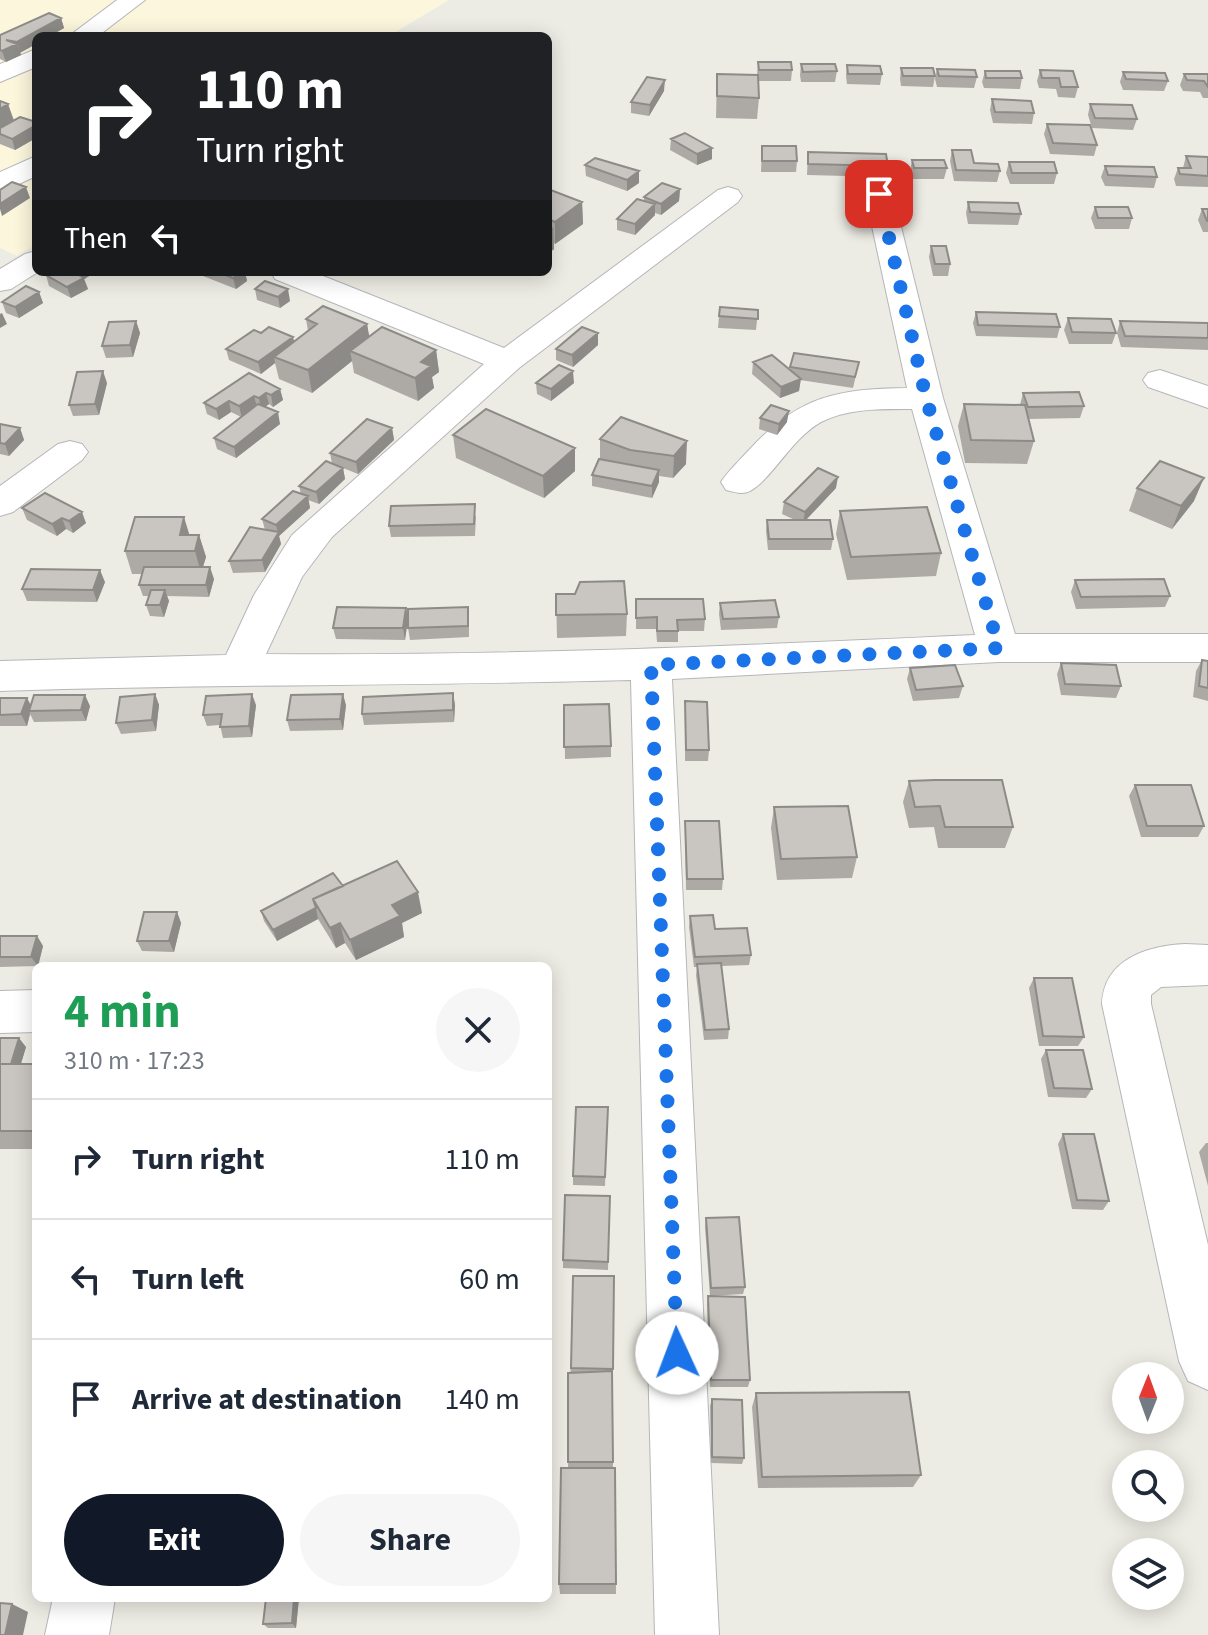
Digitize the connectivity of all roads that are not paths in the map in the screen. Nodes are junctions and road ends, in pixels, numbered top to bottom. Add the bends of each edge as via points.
1 (133, 0) edge
2 (88, 32) edge
3 (32, 59) edge
4 (0, 74) edge
5 (32, 166) edge
6 (0, 184) edge
7 (879, 194) dead end
8 (728, 196) dead end
9 (32, 262) edge
10 (296, 276) edge
11 (0, 282) edge
12 (507, 361) junction
13 (1160, 380) dead end
14 (926, 398) junction
15 (1208, 398) edge
16 (70, 452) dead end
17 (739, 482) dead end
18 (0, 504) edge
19 (999, 648) junction
20 (1208, 648) edge
21 (651, 665) junction
22 (240, 669) junction
23 (0, 676) edge
24 (1208, 965) edge
25 (32, 1011) edge
26 (0, 1012) edge
27 (1208, 1361) edge
28 (83, 1602) edge
29 (77, 1635) edge
30 (687, 1635) edge

1 - 2 street
3 - 4 street
5 - 6 street
7 - 14 street
8 - 12 street
9 - 11 street
10 - 12 street
12 - 22 street via 300,548 282,574
13 - 15 street
14 - 17 street via 877,399 819,411 802,419
14 - 19 street
16 - 18 street
19 - 20 street
19 - 21 street
21 - 22 street
21 - 30 street
22 - 23 street
24 - 27 street via 1172,963 1140,973 1127,994 1131,1033
25 - 26 street
28 - 29 street

